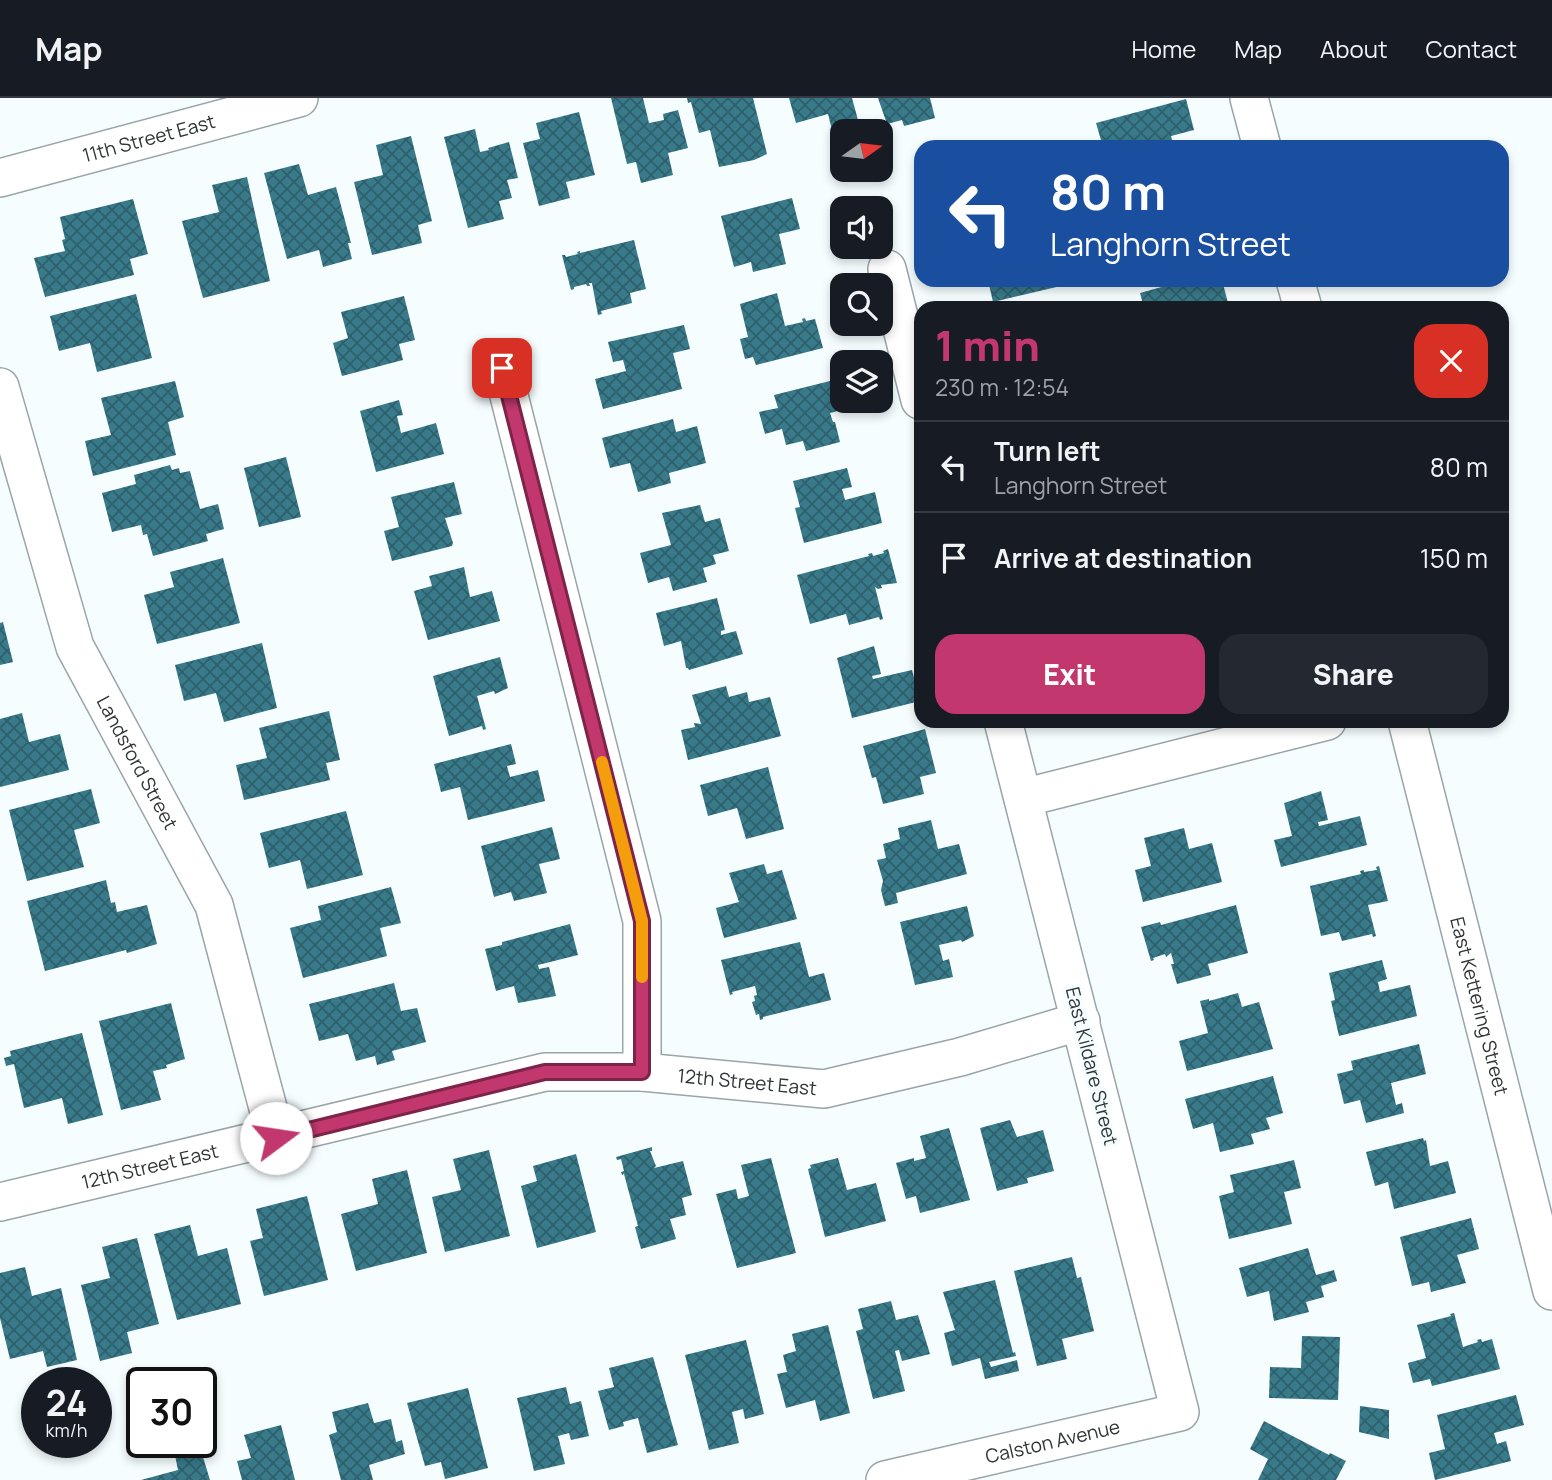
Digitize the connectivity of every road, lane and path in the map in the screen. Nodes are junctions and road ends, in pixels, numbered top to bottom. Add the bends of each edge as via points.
1 (299, 98) edge
2 (1249, 98) edge
3 (1260, 140) edge
4 (0, 178) edge
5 (887, 270) dead end
6 (502, 368) dead end
7 (914, 376) edge
8 (2, 404) edge
9 (1005, 728) edge
10 (1299, 728) edge
11 (1410, 728) edge
12 (1023, 798) junction
13 (1081, 1021) junction
14 (642, 1072) junction
15 (276, 1138) junction
16 (0, 1202) edge
17 (1552, 1291) edge
18 (1180, 1412) joint
19 (884, 1480) edge

1 - 4 street, 11th Street East
2 - 3 street
5 - 7 street
6 - 14 street via 642,921
8 - 15 street, Landsford Street via 75,647 214,905
9 - 12 street, East Kildare Street
10 - 12 street
11 - 17 street, East Kettering Street
12 - 13 street, East Kildare Street
13 - 14 street, 12th Street East via 960,1057 824,1089
13 - 18 street, East Kildare Street
14 - 15 street, 12th Street East via 545,1072
15 - 16 street, 12th Street East
18 - 19 street, Calston Avenue

